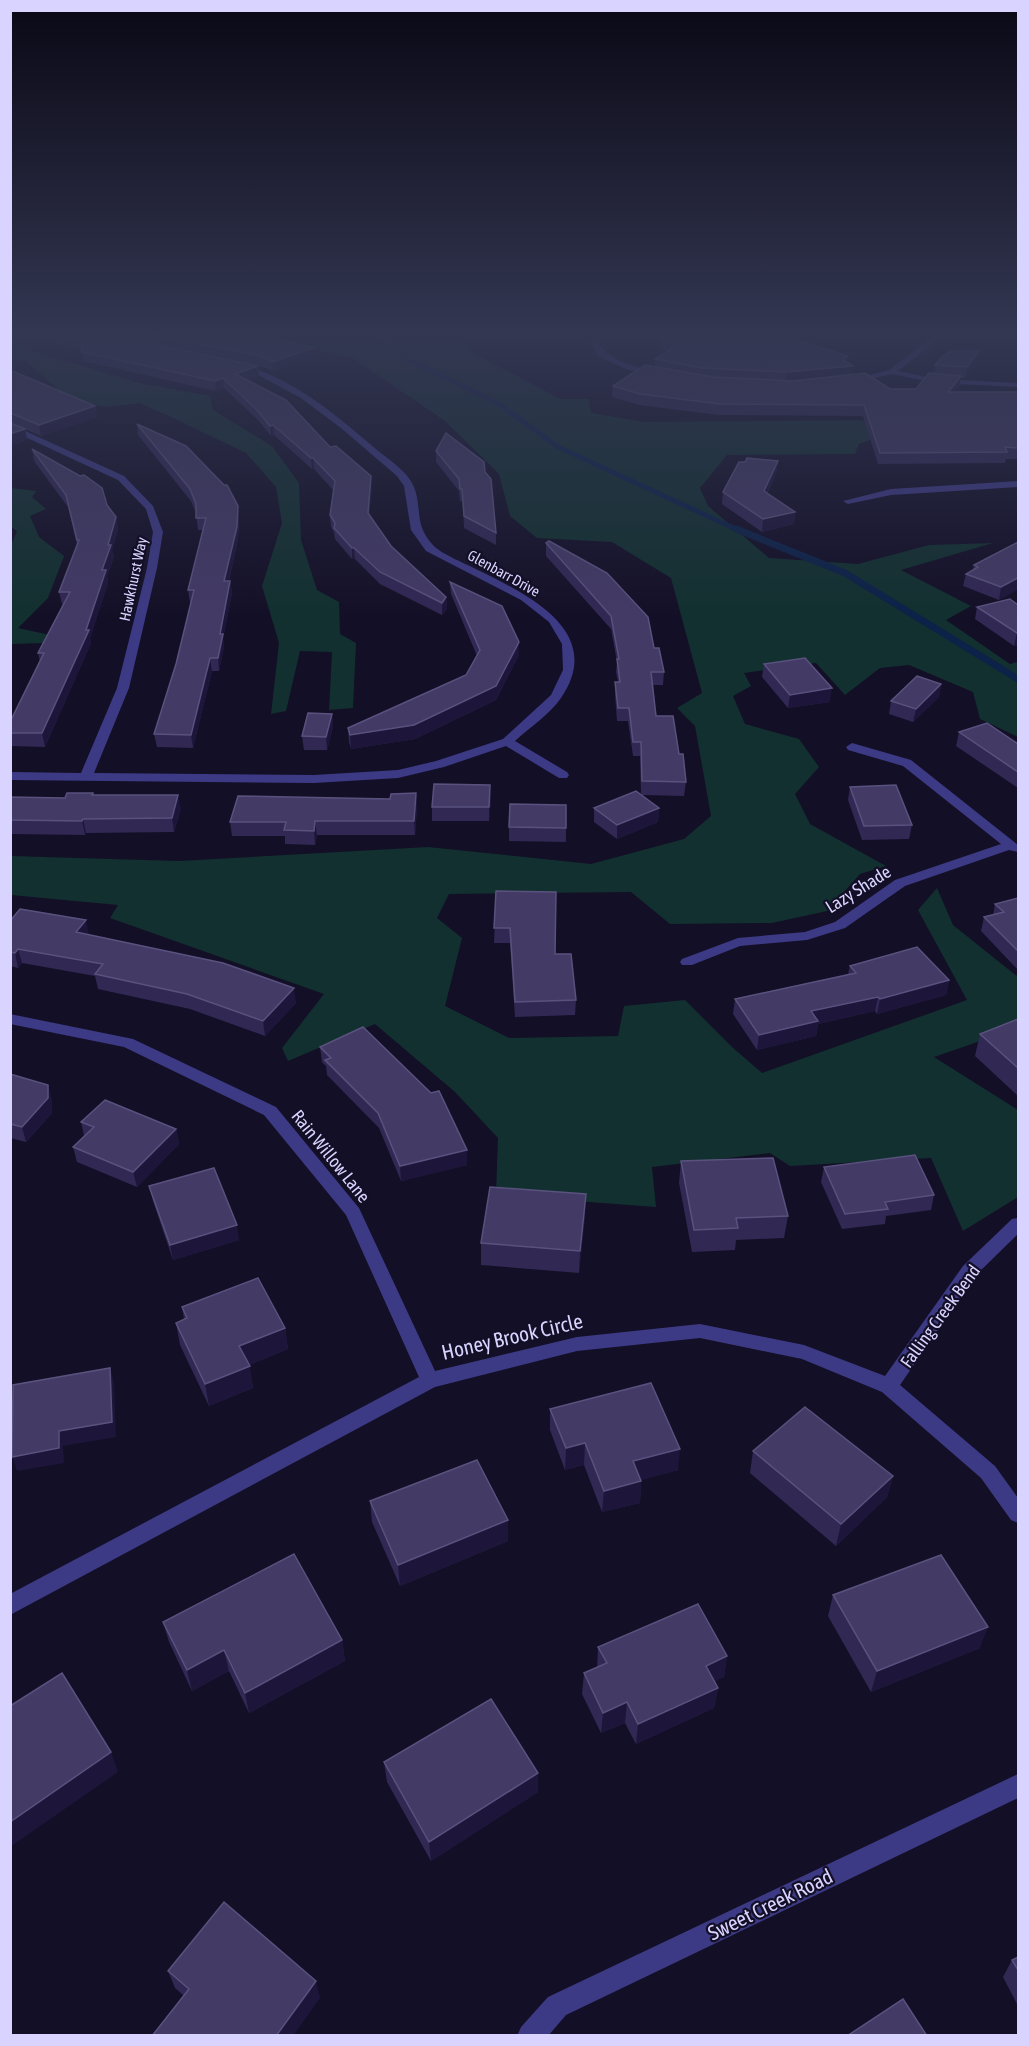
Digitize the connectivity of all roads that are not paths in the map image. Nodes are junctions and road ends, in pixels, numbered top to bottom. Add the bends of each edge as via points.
1 (11, 426) edge
2 (341, 426) edge
3 (1018, 484) edge
4 (848, 501) dead end
5 (507, 742) junction
6 (852, 747) dead end
7 (563, 775) dead end
8 (10, 776) edge
9 (86, 777) junction
10 (1015, 848) edge
11 (687, 962) dead end
12 (10, 1018) edge
13 (1018, 1224) edge
14 (430, 1380) junction
15 (889, 1386) junction
16 (1018, 1514) edge
17 (10, 1605) edge
18 (1018, 1786) edge
19 (530, 2036) edge

1 - 9 street, Hawkhurst Way via 121,478 150,508 158,532 123,688
2 - 5 street, Glenbarr Drive via 400,474 409,486 416,530 430,549 525,598 553,620 567,644 569,670 556,697
3 - 4 street via 891,492
5 - 7 street
5 - 9 street, Glenbarr Drive via 398,774 314,778
6 - 10 street via 907,763
8 - 9 street, Glenbarr Drive
10 - 11 street, Lazy Shade via 900,883 840,925 807,936 738,942
12 - 14 street, Rain Willow Lane via 128,1043 270,1111 353,1212
13 - 15 street, Falling Creek Bend via 969,1271
14 - 15 street, Honey Brook Circle via 576,1344 700,1331 804,1352
14 - 17 street, Honey Brook Circle
15 - 16 street, Honey Brook Circle via 988,1472
18 - 19 street, Sweet Creek Road via 557,2007

